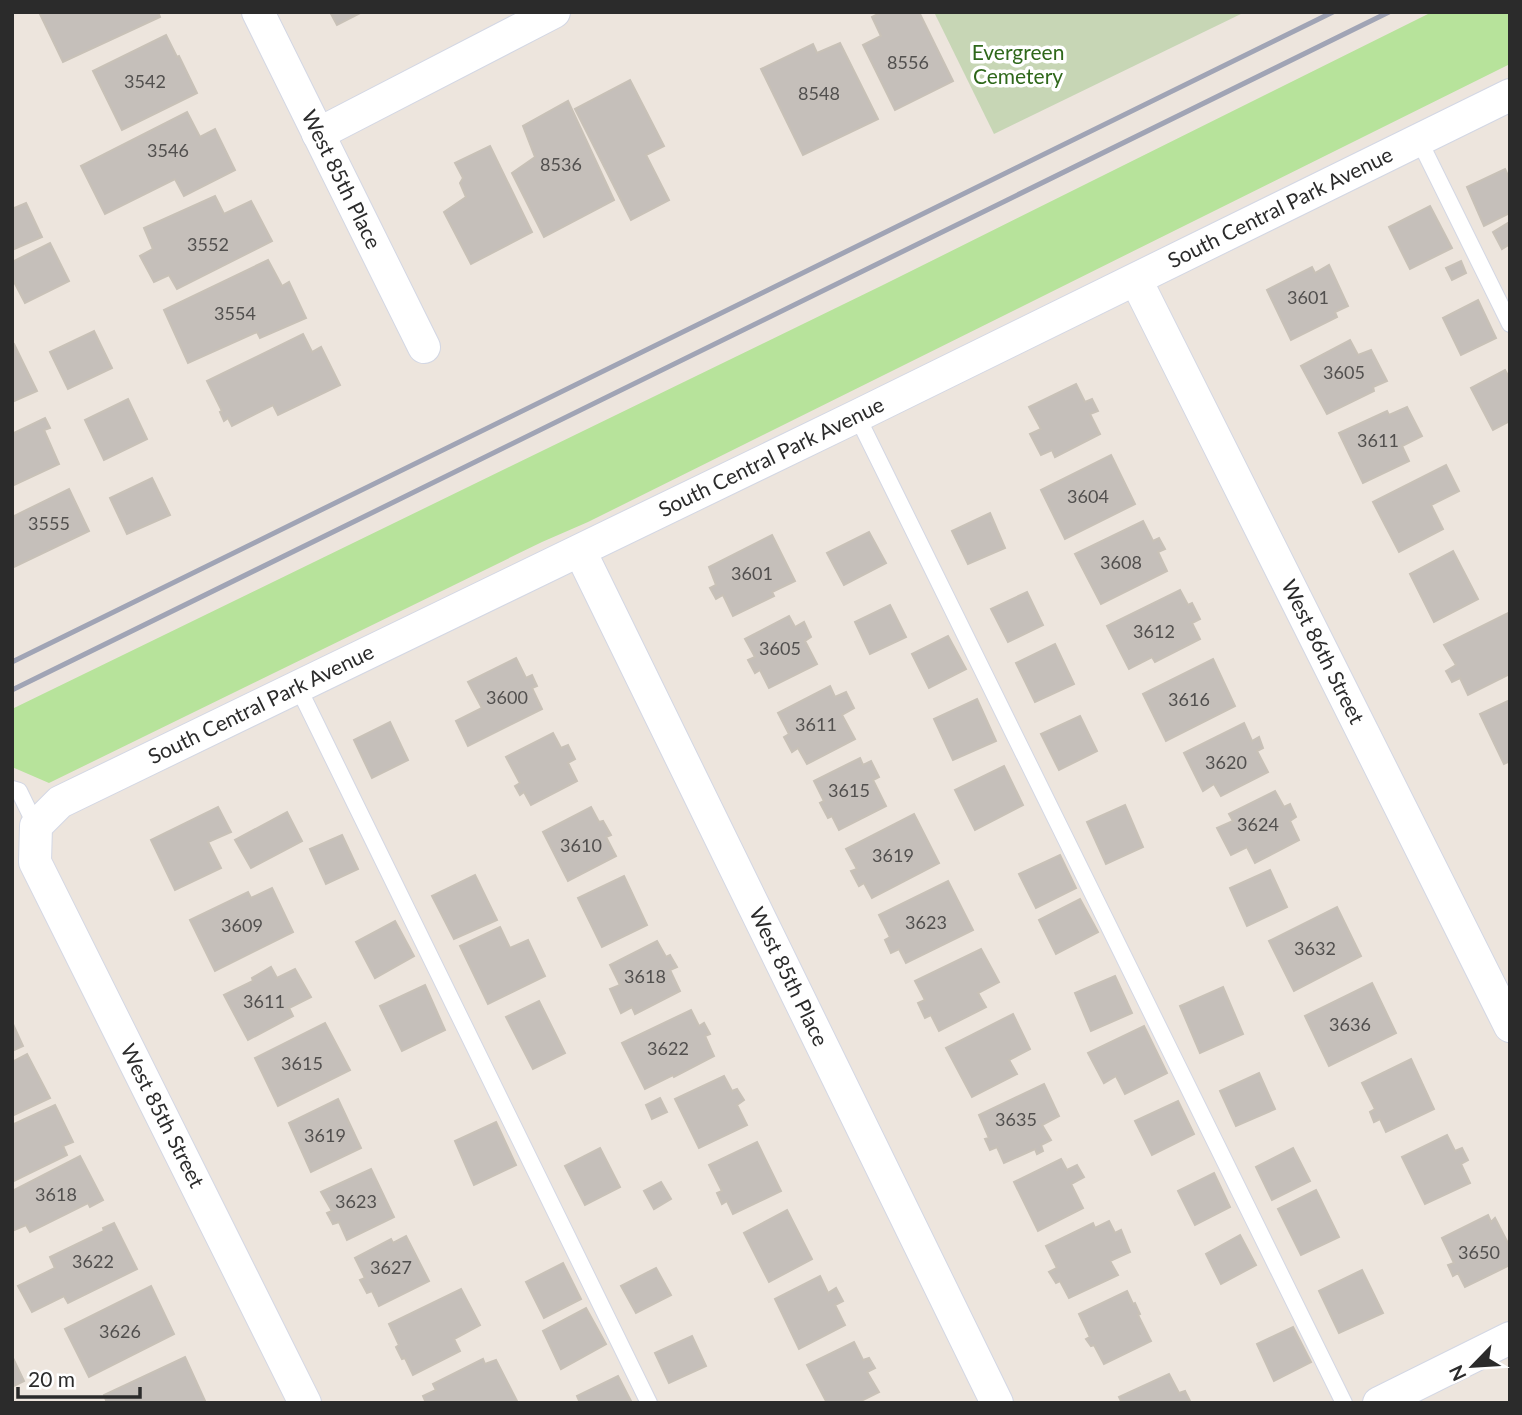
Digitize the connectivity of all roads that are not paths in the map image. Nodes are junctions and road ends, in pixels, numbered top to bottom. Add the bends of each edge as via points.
1 (258, 12) edge
2 (554, 12) edge
3 (1510, 95) edge
4 (318, 134) junction
5 (1419, 140) junction
6 (1136, 279) junction
7 (1510, 324) edge
8 (424, 347) dead end
9 (858, 416) junction
10 (580, 551) junction
11 (298, 687) junction
12 (12, 789) edge
13 (36, 826) junction
14 (1510, 1026) edge
15 (1510, 1338) edge
16 (305, 1403) edge
17 (649, 1403) edge
18 (997, 1403) edge
19 (1344, 1403) edge
20 (1379, 1403) edge

1 - 4 street, West 85th Place
2 - 4 street
3 - 5 street, South Central Park Avenue
4 - 8 street, West 85th Place
5 - 6 street, South Central Park Avenue
5 - 7 lane
6 - 9 street, South Central Park Avenue
6 - 14 street, West 86th Street
9 - 10 street, South Central Park Avenue
9 - 19 lane
10 - 11 street, South Central Park Avenue
10 - 18 street, West 85th Place
11 - 13 street, South Central Park Avenue via 60,802
11 - 17 lane
12 - 13 lane via 19,791
13 - 16 street, West 85th Street via 35,862
15 - 20 street

